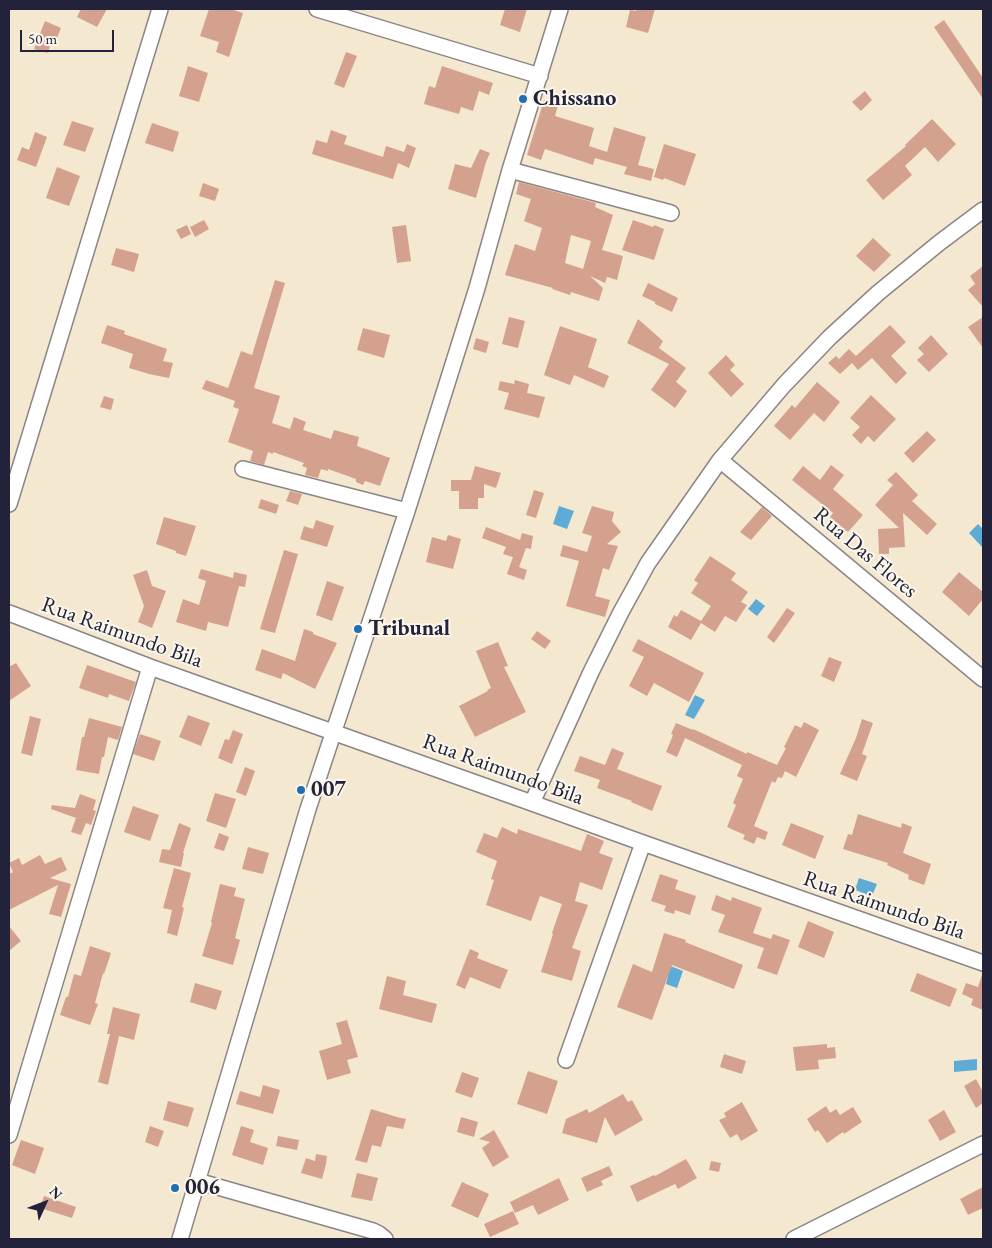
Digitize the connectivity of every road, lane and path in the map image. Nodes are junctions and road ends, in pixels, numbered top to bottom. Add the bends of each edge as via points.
1 (160, 9) edge
2 (318, 9) edge
3 (560, 9) edge
4 (540, 76) junction
5 (510, 170) junction
6 (983, 210) edge
7 (672, 213) dead end
8 (720, 460) junction
9 (243, 470) dead end
10 (9, 504) edge
11 (407, 511) junction
12 (9, 613) edge
13 (150, 667) junction
14 (983, 679) edge
15 (334, 732) junction
16 (532, 802) junction
17 (643, 844) junction
18 (983, 964) edge
19 (566, 1060) dead end
20 (9, 1135) edge
21 (983, 1144) edge
22 (197, 1181) junction
23 (180, 1239) edge
24 (384, 1239) edge
25 (794, 1239) edge

1 - 10 street
2 - 4 street
3 - 4 street
4 - 5 street
5 - 7 street
5 - 11 street via 477,288
6 - 8 street via 878,293 830,337
8 - 14 street, Rua Das Flores
8 - 16 street via 648,563 625,604 590,672
9 - 11 street
11 - 15 street
12 - 13 street, Rua Raimundo Bila
13 - 15 street, Rua Raimundo Bila
13 - 20 street
15 - 16 street, Rua Raimundo Bila
15 - 22 street
16 - 17 street, Rua Raimundo Bila
17 - 18 street, Rua Raimundo Bila
17 - 19 street
21 - 25 street
22 - 23 street
22 - 24 street via 373,1231

